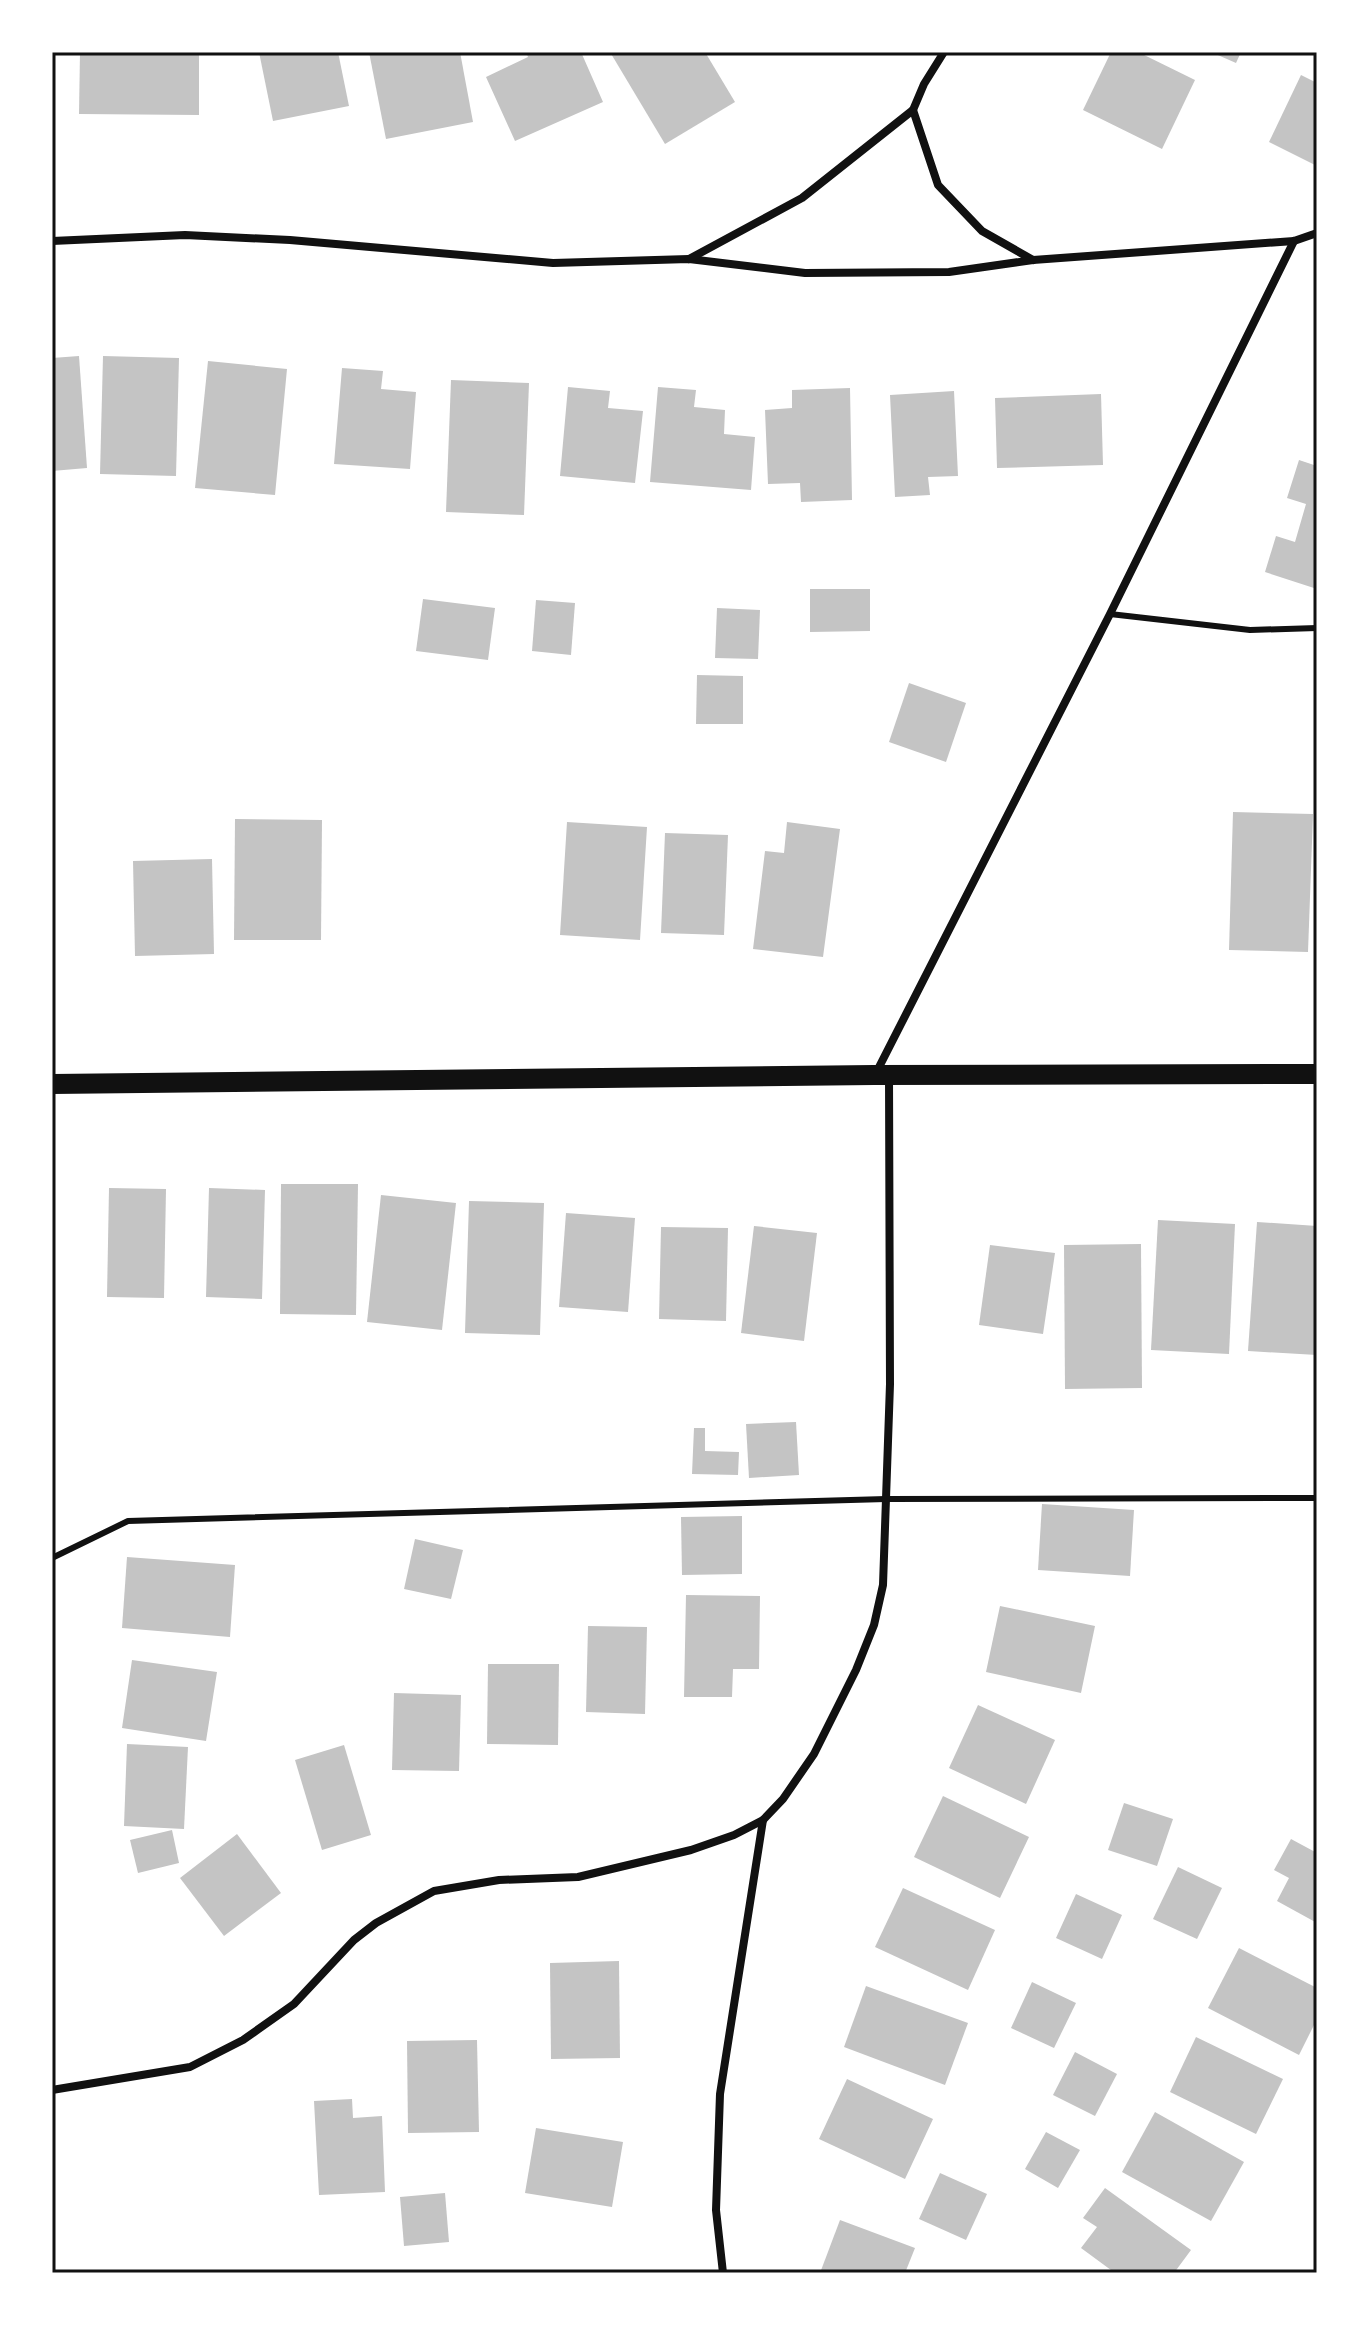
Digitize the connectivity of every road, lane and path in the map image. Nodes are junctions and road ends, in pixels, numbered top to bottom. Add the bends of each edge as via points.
1 (944, 52) edge
2 (913, 110) junction
3 (1317, 233) edge
4 (52, 241) edge
5 (1294, 241) junction
6 (689, 259) junction
7 (1033, 260) junction
8 (1110, 614) junction
9 (1317, 628) edge
10 (1317, 1074) edge
11 (882, 1075) junction
12 (52, 1084) edge
13 (1317, 1498) edge
14 (886, 1499) junction
15 (52, 1558) edge
16 (763, 1820) junction
17 (52, 2090) edge
18 (723, 2273) edge

1 - 2 street
2 - 6 street via 802,198
2 - 7 street via 938,185 982,231
3 - 5 street
4 - 6 street via 185,235 553,263
5 - 7 street
5 - 8 street
6 - 7 street via 805,273 949,272
8 - 9 lane via 1250,630
8 - 11 street
10 - 11 main road
11 - 12 main road
11 - 14 street via 890,1384
13 - 14 lane
14 - 15 lane via 128,1521
14 - 16 street via 883,1585 874,1625 814,1754
16 - 17 street via 691,1850 578,1877 499,1880 434,1891 354,1940 294,2004 243,2040 190,2067
16 - 18 street via 720,2094 716,2210

